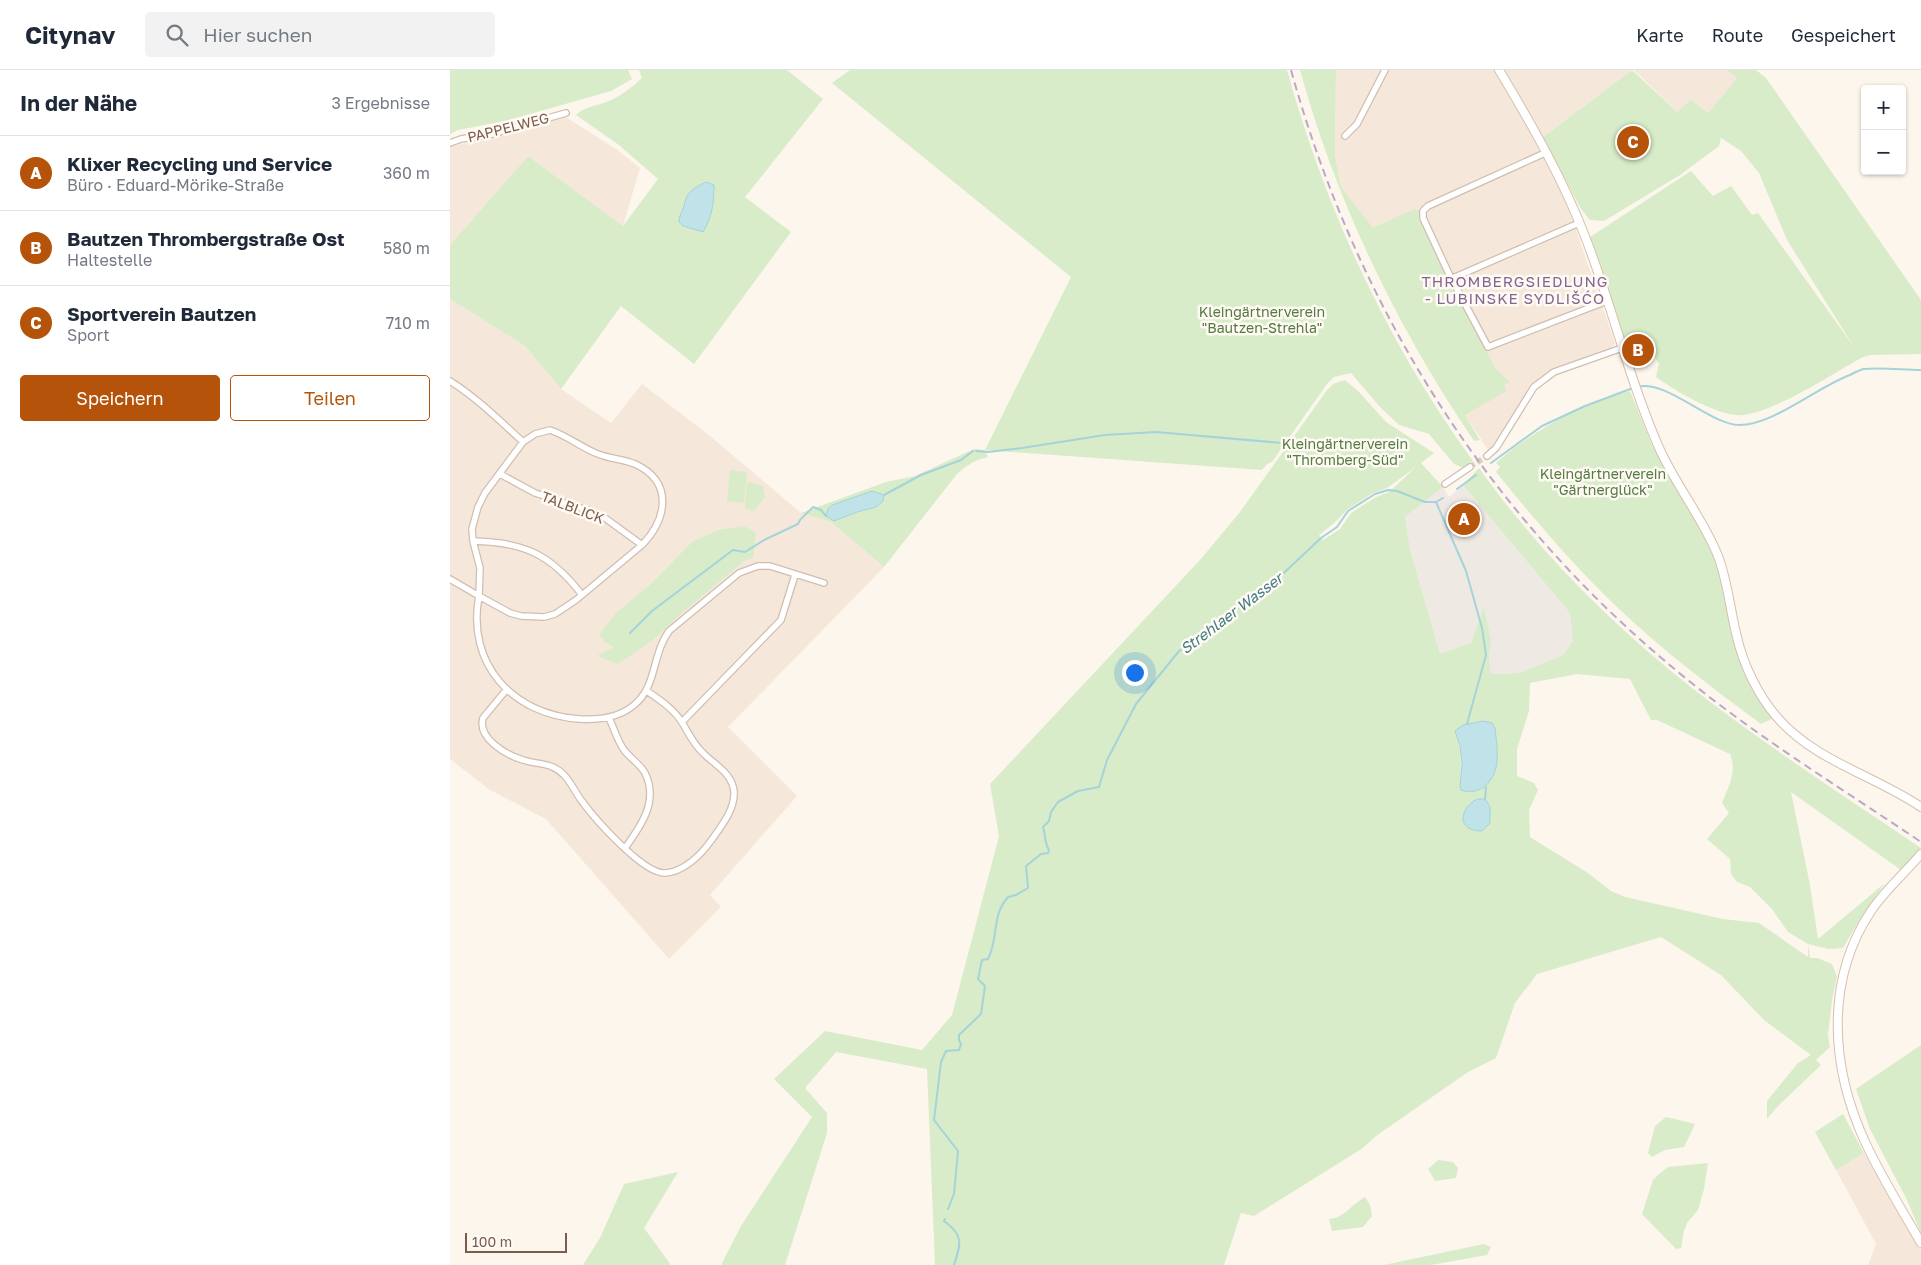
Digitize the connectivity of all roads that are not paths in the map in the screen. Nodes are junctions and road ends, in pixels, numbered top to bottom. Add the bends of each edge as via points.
1 (1385, 70) edge
2 (1499, 70) edge
3 (566, 113) dead end
4 (1345, 136) dead end
5 (450, 143) edge
6 (1547, 152) junction
7 (1579, 223) junction
8 (1453, 278) junction
9 (1607, 301) junction
10 (1622, 348) junction
11 (450, 381) edge
12 (522, 442) junction
13 (1487, 456) tunnel mouth
14 (1470, 467) tunnel mouth
15 (500, 474) junction
16 (1445, 484) dead end
17 (473, 541) junction
18 (642, 545) junction
19 (795, 574) junction
20 (450, 579) edge
21 (824, 584) dead end
22 (582, 595) junction
23 (480, 596) junction
24 (507, 689) junction
25 (647, 691) junction
26 (609, 718) junction
27 (682, 722) junction
28 (1921, 807) edge
29 (625, 848) junction
30 (1919, 856) edge
31 (1921, 1243) edge

1 - 4 street via 1357,124
2 - 6 street
3 - 5 street, PAPPELWEG
6 - 7 street
6 - 8 street via 1423,211 1423,218
7 - 8 street
7 - 9 street
8 - 9 street via 1487,346
9 - 10 street
10 - 13 street via 1545,378 1534,387 1496,448
10 - 28 street via 1658,445 1717,553 1728,586 1737,638 1747,666 1769,706 1796,736 1831,760
11 - 12 street via 482,404
12 - 15 street
12 - 18 street via 534,434 550,430 596,453 636,464 654,477 661,488 661,514 655,530
14 - 16 street
15 - 17 street via 478,507 472,529
15 - 18 street, TALBLICK via 536,493 605,518
17 - 22 street via 515,545 537,554 558,568
17 - 23 street via 480,568
18 - 22 street
19 - 21 street
19 - 25 street via 770,566 758,566 732,578 669,631 663,639
19 - 27 street via 781,620
20 - 23 street
22 - 23 street via 555,614 534,617 510,614
23 - 24 street via 476,611 478,639 489,668
24 - 26 street via 526,704 547,713 575,719
24 - 29 street via 482,718 483,731 513,757 544,763 561,772 597,820
25 - 26 street via 634,705
25 - 27 street
26 - 29 street via 624,750 644,772 651,791 647,812
27 - 29 street via 696,746 733,784 732,805 706,848 693,860 666,874 646,868
30 - 31 street via 1884,893 1857,934 1846,962 1838,1001 1838,1050 1849,1102 1866,1144

